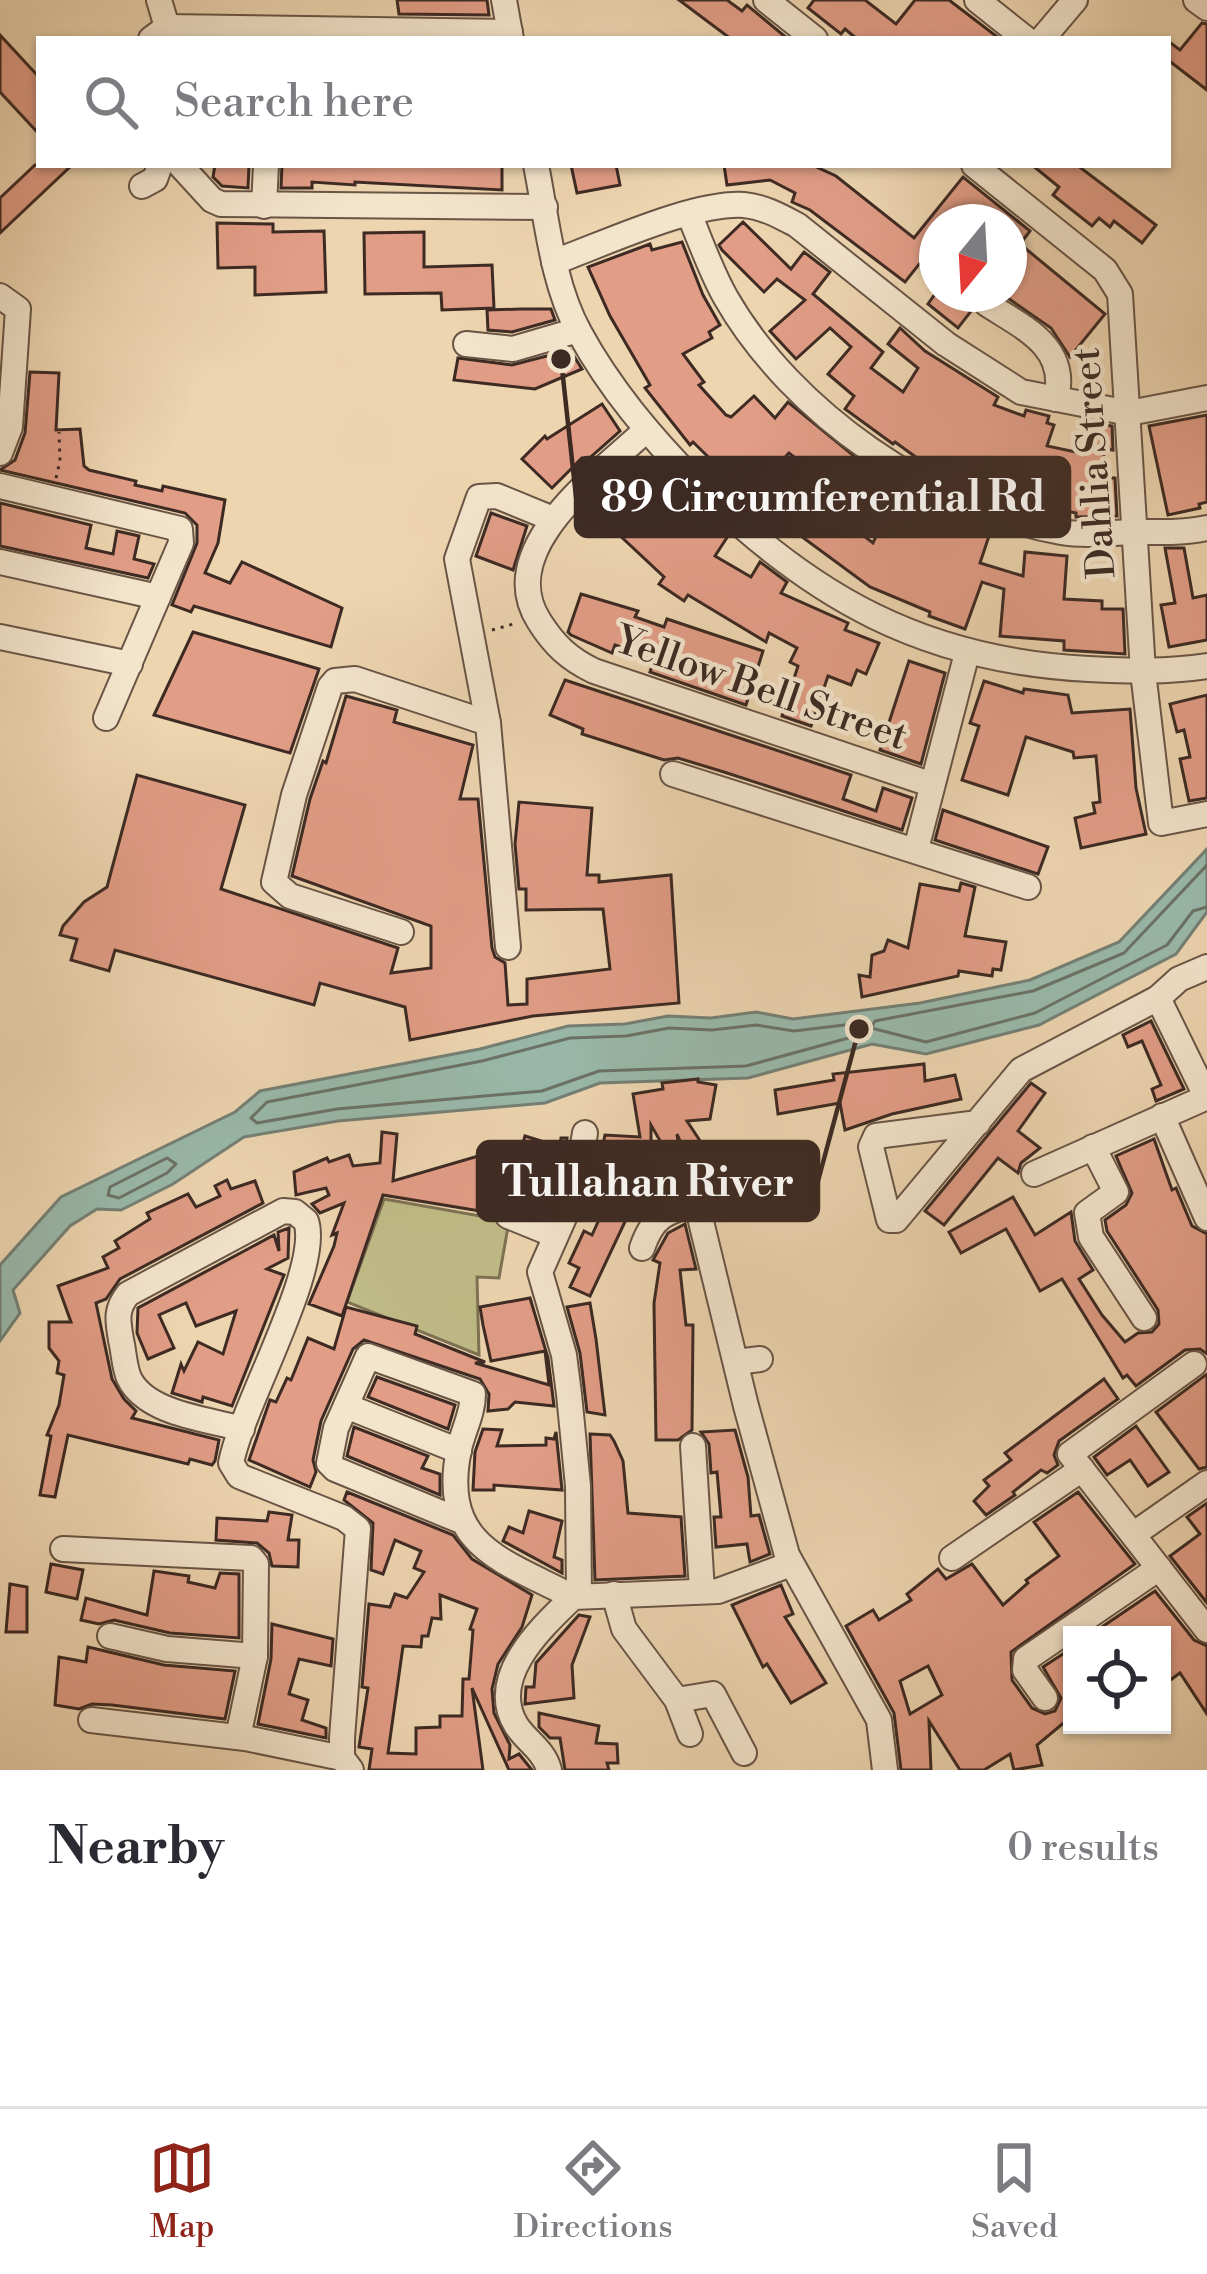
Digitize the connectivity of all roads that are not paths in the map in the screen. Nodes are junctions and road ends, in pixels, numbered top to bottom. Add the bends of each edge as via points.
1 (159, 0) edge
2 (504, 0) edge
3 (766, 0) edge
4 (977, 0) edge
5 (1075, 0) edge
6 (1196, 0) edge
7 (1207, 8) edge
8 (159, 33) edge
9 (511, 35) edge
10 (811, 36) edge
11 (1021, 36) edge
12 (1045, 36) edge
13 (159, 168) edge
14 (266, 168) edge
15 (537, 168) edge
16 (978, 168) edge
17 (188, 172) edge
18 (142, 186) dead end
19 (264, 206) junction
20 (544, 207) junction
21 (689, 214) junction
22 (554, 262) junction
23 (0, 296) edge
24 (998, 312) edge
25 (578, 330) junction
26 (466, 344) dead end
27 (1207, 398) edge
28 (1056, 399) junction
29 (1129, 413) junction
30 (645, 431) junction
31 (0, 453) edge
32 (0, 486) edge
33 (553, 519) junction
34 (1207, 527) edge
35 (1137, 532) junction
36 (0, 562) edge
37 (158, 596) junction
38 (0, 638) edge
39 (967, 652) junction
40 (130, 664) junction
41 (1207, 666) edge
42 (1143, 672) junction
43 (106, 718) dead end
44 (488, 723) junction
45 (673, 774) dead end
46 (930, 784) junction
47 (1207, 814) edge
48 (916, 849) junction
49 (1028, 887) dead end
50 (401, 932) dead end
51 (508, 947) dead end
52 (1207, 967) edge
53 (1158, 998) junction
54 (1207, 1098) edge
55 (1162, 1116) junction
56 (978, 1123) junction
57 (585, 1133) dead end
58 (1093, 1147) junction
59 (689, 1172) dead end
60 (1034, 1174) dead end
61 (512, 1188) dead end
62 (697, 1203) junction
63 (1207, 1218) edge
64 (555, 1235) junction
65 (642, 1248) dead end
66 (1144, 1318) dead end
67 (1195, 1364) dead end
68 (346, 1406) junction
69 (242, 1429) junction
70 (693, 1446) dead end
71 (459, 1450) junction
72 (1076, 1461) junction
73 (1207, 1483) edge
74 (461, 1521) junction
75 (1134, 1534) junction
76 (63, 1549) dead end
77 (952, 1558) dead end
78 (791, 1564) junction
79 (1159, 1568) junction
80 (703, 1591) junction
81 (614, 1594) junction
82 (576, 1596) junction
83 (1207, 1630) edge
84 (110, 1636) dead end
85 (255, 1656) junction
86 (1045, 1698) dead end
87 (677, 1700) junction
88 (91, 1720) dead end
89 (690, 1734) dead end
90 (238, 1737) junction
91 (744, 1753) dead end
92 (346, 1764) edge
93 (549, 1770) edge
94 (885, 1770) edge

1 - 8 street
2 - 9 street
3 - 10 street
4 - 11 street
5 - 12 street
6 - 7 street
8 - 9 street
13 - 18 street
14 - 19 street
15 - 20 street
16 - 29 street, Dahlia Street via 1106,270 1120,294
17 - 19 street via 212,200
19 - 20 street
20 - 22 street
21 - 22 street
21 - 28 street via 723,206 771,211 946,344 1021,392
21 - 35 street via 724,296 766,354 808,400 883,457 952,500 1004,519 1066,533
22 - 25 street
23 - 31 street via 18,309 12,413
24 - 28 street via 1052,351
25 - 26 street via 513,349
25 - 30 street
27 - 29 street
28 - 29 street
29 - 35 street, Dahlia Street
30 - 33 street
30 - 39 street via 740,526 814,583 892,627
32 - 37 street via 180,529
33 - 44 street via 479,497 457,559
33 - 46 street, Yellow Bell Street via 527,577 530,606 574,661
34 - 35 street
35 - 42 street, Dahlia Street
36 - 37 street
37 - 40 street
38 - 40 street
39 - 42 street via 1026,666
39 - 46 street
40 - 43 street
41 - 42 street
42 - 47 street, Dahlia Street via 1161,823
44 - 50 street via 356,679 330,687 274,882 290,896
44 - 51 street
45 - 48 street
46 - 48 street
48 - 49 street
52 - 53 street
53 - 54 street
53 - 56 street via 1021,1070
54 - 55 street
55 - 58 street
55 - 63 street
56 - 56 street via 896,1220 889,1220 871,1147 876,1136
57 - 64 street via 574,1195
58 - 60 street
58 - 66 street via 1116,1188 1087,1213 1088,1231
59 - 62 street
61 - 64 street via 508,1216
62 - 65 street via 650,1226
62 - 78 street via 748,1360
64 - 82 street via 540,1272 569,1394
67 - 72 street
68 - 71 street
68 - 71 street via 364,1360 373,1356 468,1391 474,1400
68 - 74 street via 328,1455 335,1469
69 - 69 street via 309,1242 306,1221 295,1212 283,1211 119,1306 125,1365 137,1390 157,1405
69 - 92 street via 233,1472 358,1529
70 - 80 street
71 - 74 street
72 - 75 street
72 - 77 street
73 - 75 street
74 - 82 street via 497,1561
75 - 79 street
76 - 85 street via 251,1558
78 - 80 street
78 - 94 street via 879,1720
79 - 83 street
79 - 86 street via 1026,1659
80 - 81 street
81 - 82 street
81 - 87 street via 624,1629
82 - 93 street via 520,1655 509,1685 518,1728
84 - 85 street
85 - 90 street
87 - 89 street
87 - 91 street via 713,1694
88 - 90 street
90 - 92 street

